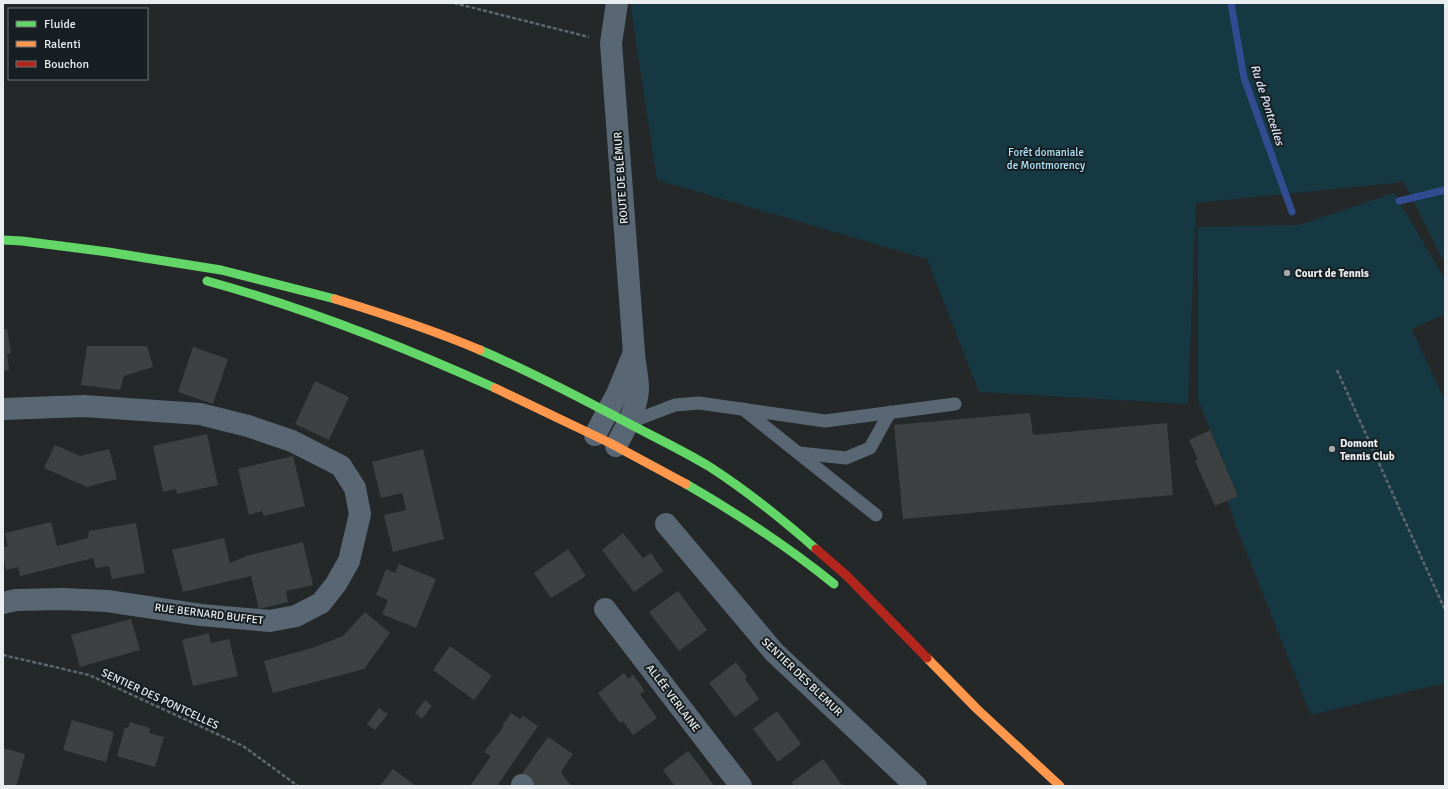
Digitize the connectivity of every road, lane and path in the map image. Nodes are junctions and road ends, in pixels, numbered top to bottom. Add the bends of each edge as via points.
1 (454, 3) edge
2 (617, 3) edge
3 (611, 43) junction
4 (3, 240) edge
5 (108, 252) junction
6 (182, 273) dead end
7 (197, 278) dead end
8 (634, 354) junction
9 (1337, 370) dead end
10 (955, 404) dead end
11 (3, 408) edge
12 (742, 408) junction
13 (607, 412) junction
14 (890, 412) junction
15 (628, 423) junction
16 (596, 435) junction
17 (616, 446) junction
18 (799, 454) junction
19 (876, 515) dead end
20 (666, 524) dead end
21 (840, 590) dead end
22 (3, 603) edge
23 (605, 609) dead end
24 (1445, 610) edge
25 (876, 619) dead end
26 (3, 655) edge
27 (941, 674) junction
28 (1059, 785) edge
29 (298, 786) edge
30 (741, 786) edge
31 (916, 786) edge

1 - 3 path
2 - 3 street, ROUTE DE BLÉMUR
3 - 8 street, ROUTE DE BLÉMUR
4 - 5 main road
5 - 6 main road
5 - 13 main road via 221,270 314,293 387,315 506,361
7 - 16 main road via 308,313 384,341 464,373
8 - 13 street, ROUTE DE BLÉMUR
8 - 15 street, ROUTE DE BLÉMUR via 638,386
9 - 24 path
10 - 14 lane
11 - 22 street, RUE BERNARD BUFFET via 84,406 200,414 248,426 292,442 341,466 355,488 360,514 348,561 336,584 321,603 296,616 270,621 202,615 106,601 63,599
12 - 14 lane via 825,420
12 - 15 lane via 699,403 674,405
12 - 18 lane
13 - 15 main road
13 - 16 street, ROUTE DE BLÉMUR
14 - 18 lane via 870,448 846,458
15 - 17 street, ROUTE DE BLÉMUR
15 - 27 main road via 709,468 789,525 847,576
16 - 17 main road
17 - 21 main road via 756,526 811,565
18 - 19 lane
20 - 31 street, SENTIER DES BLEMUR via 774,652
23 - 30 street, ALLÉE VERLAINE
25 - 27 main road
26 - 29 path, SENTIER DES PONTCELLES via 89,675 242,746
27 - 28 main road

